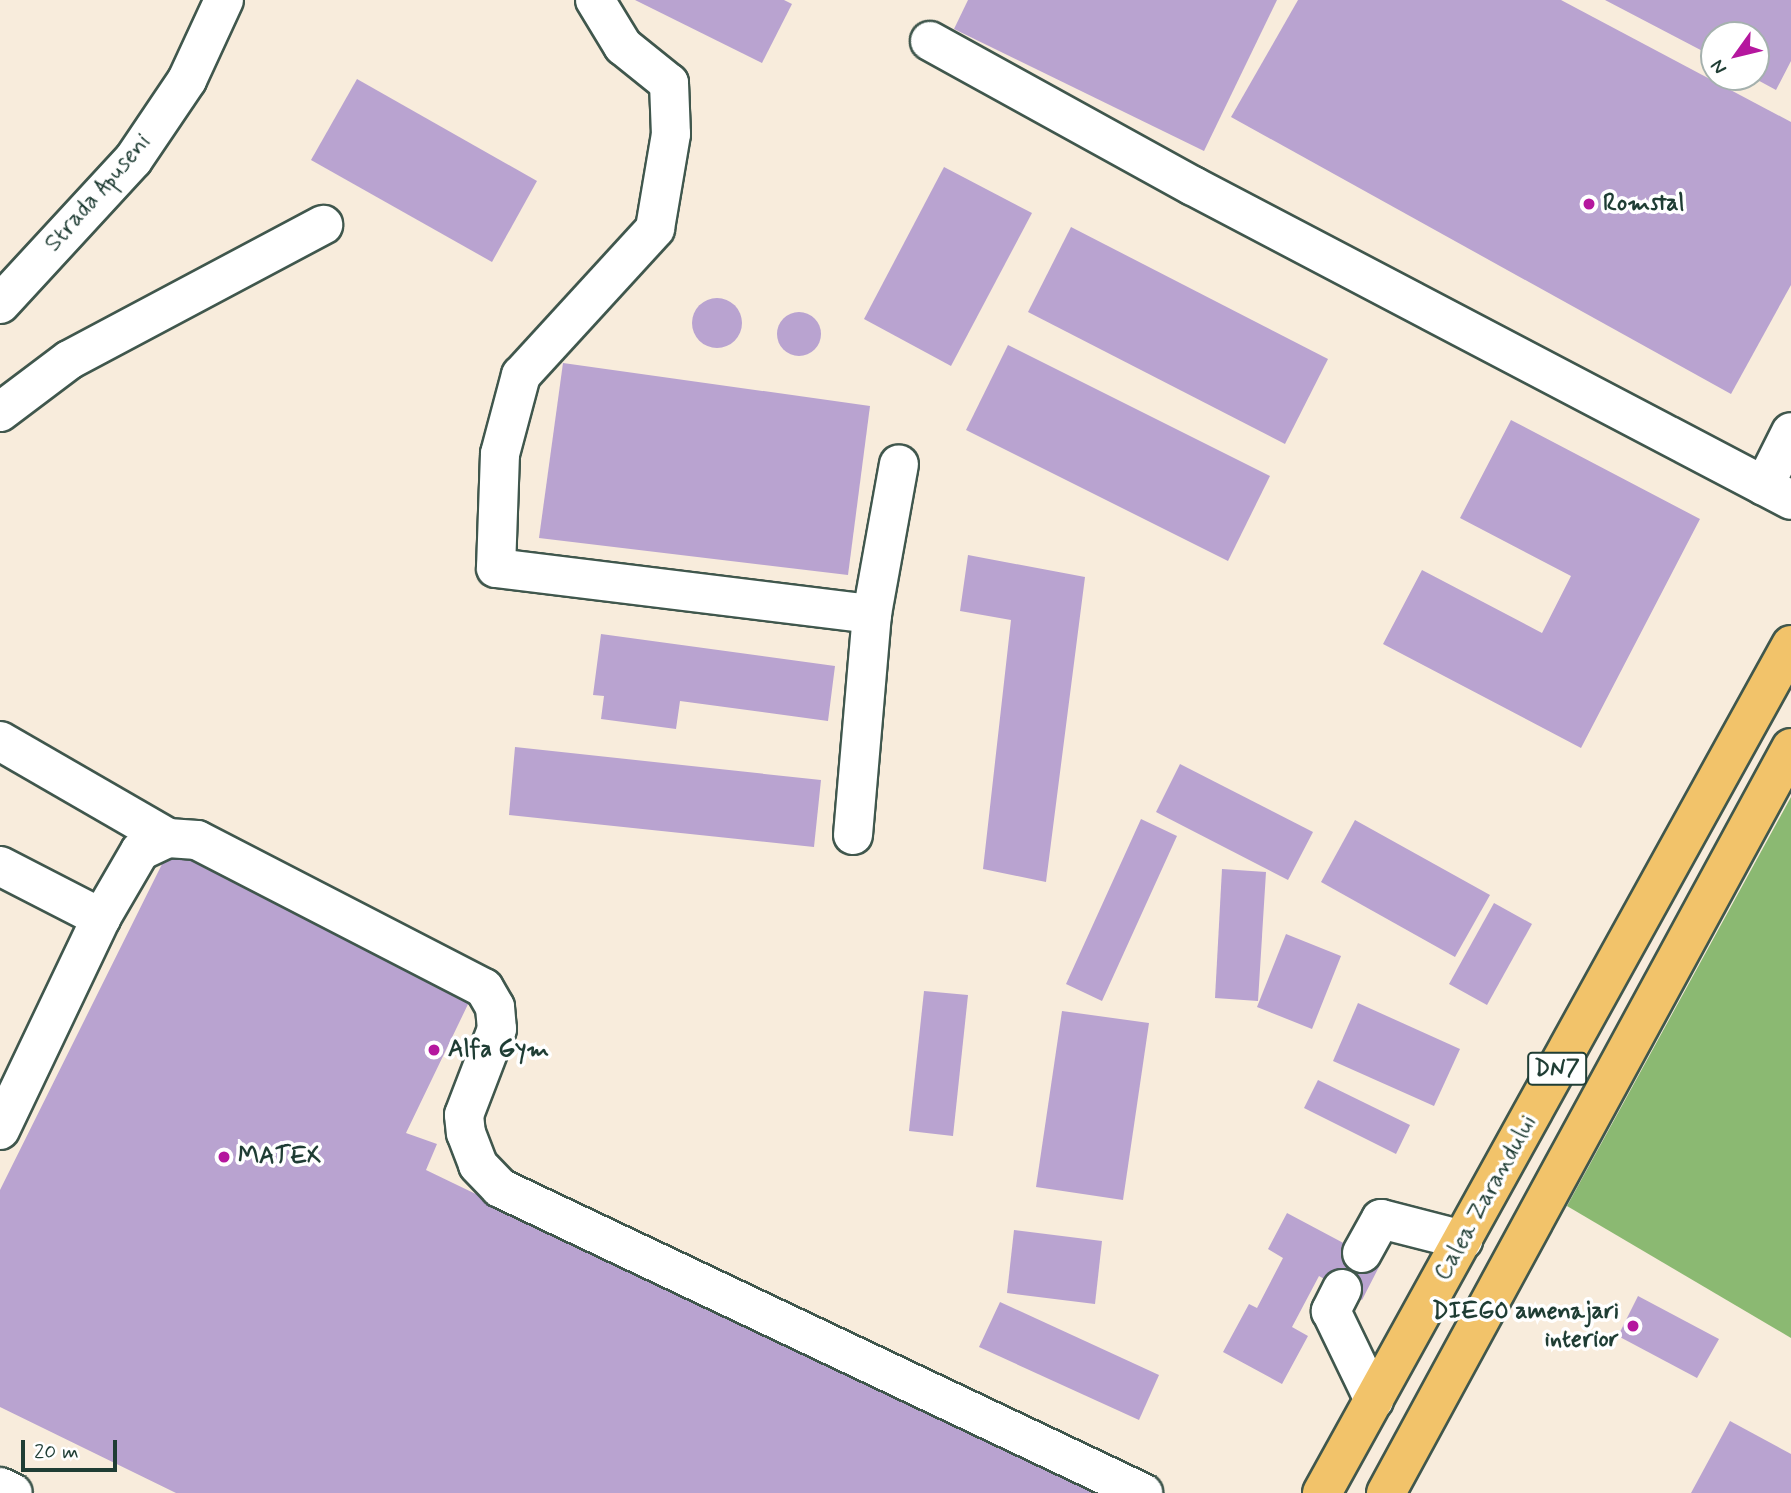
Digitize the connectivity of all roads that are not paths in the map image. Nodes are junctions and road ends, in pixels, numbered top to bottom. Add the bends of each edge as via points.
1 (224, 0) edge
2 (595, 0) edge
3 (930, 41) dead end
4 (323, 225) dead end
5 (0, 304) edge
6 (0, 412) edge
7 (1791, 432) edge
8 (899, 464) dead end
9 (1777, 493) edge
10 (872, 614) junction
11 (1791, 645) edge
12 (0, 741) edge
13 (1791, 748) edge
14 (853, 835) dead end
15 (168, 838) junction
16 (0, 866) edge
17 (101, 918) junction
18 (0, 1130) edge
19 (1463, 1240) junction
20 (1362, 1253) dead end
21 (1342, 1289) dead end
22 (1374, 1400) junction
23 (0, 1487) edge
24 (13, 1493) edge
25 (1143, 1493) edge
26 (1322, 1493) edge
27 (1386, 1493) edge

1 - 5 street, Strada Apuseni via 187,80 132,160
2 - 10 street via 593,4 624,46 669,83 671,134 655,229 521,375 500,454 496,568
3 - 9 street via 1193,186
4 - 6 street via 69,360
7 - 9 street
8 - 10 street
10 - 14 street
11 - 19 main road, Calea Zarandului / DN7
12 - 15 street
13 - 27 main road, DN7
15 - 17 street via 140,852
15 - 25 street via 197,840 484,988 495,1007 497,1029 464,1115 478,1165 500,1188
16 - 17 street
17 - 18 street
19 - 20 street via 1381,1219
19 - 22 main road, Calea Zarandului / DN7
21 - 22 street via 1331,1311
22 - 26 main road, Calea Zarandului / DN7
23 - 24 street

